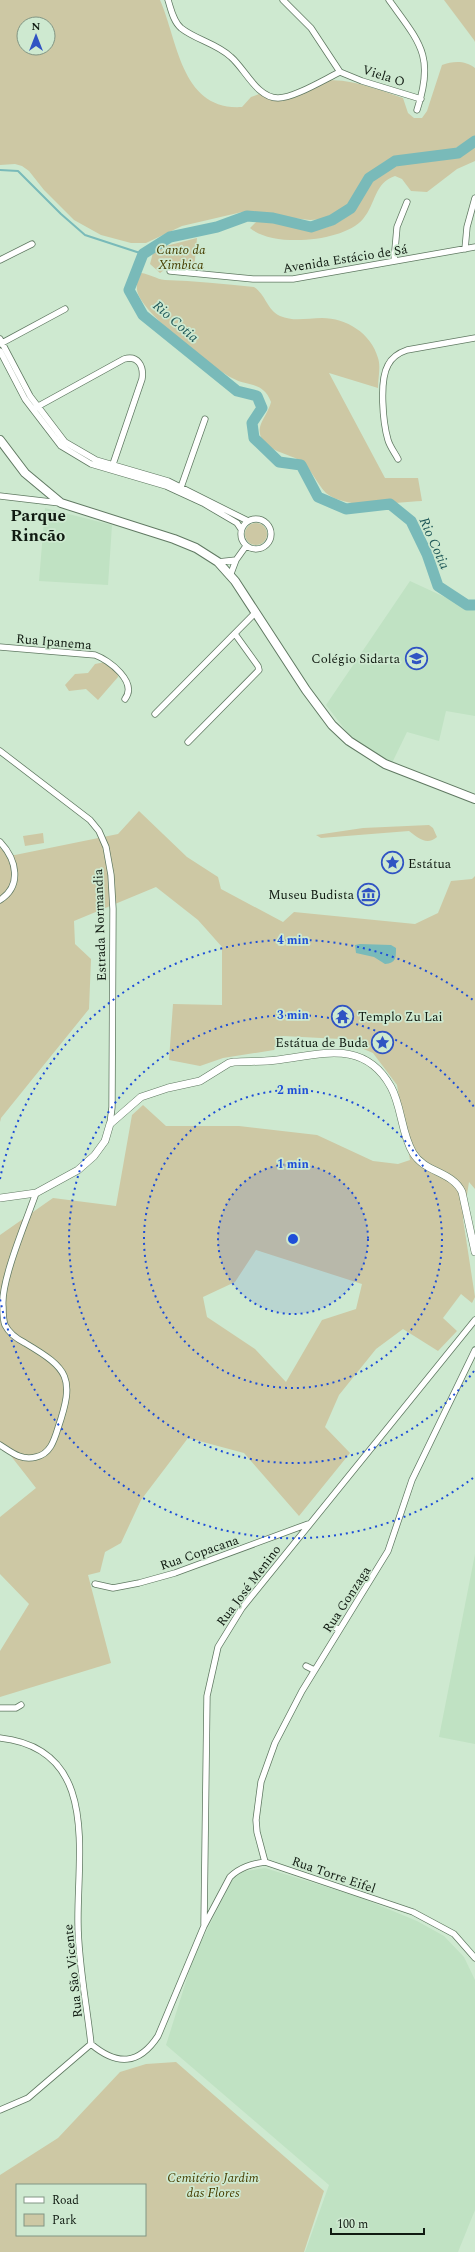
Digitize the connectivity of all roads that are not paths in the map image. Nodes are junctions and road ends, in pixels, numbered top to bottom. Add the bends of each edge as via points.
1 (168, 0) edge
2 (283, 0) edge
3 (389, 0) edge
4 (340, 72) junction
5 (421, 99) junction
6 (417, 110) dead end
7 (475, 198) edge
8 (407, 202) dead end
9 (32, 244) dead end
10 (475, 247) edge
11 (466, 249) junction
12 (0, 260) edge
13 (394, 261) junction
14 (170, 271) dead end
15 (65, 309) dead end
16 (475, 338) edge
17 (1, 342) edge
18 (0, 351) edge
19 (36, 408) junction
20 (205, 419) dead end
21 (0, 440) edge
22 (398, 460) dead end
23 (112, 467) junction
24 (180, 490) junction
25 (0, 496) edge
26 (60, 503) junction
27 (248, 521) junction
28 (241, 529) junction
29 (246, 546) junction
30 (236, 560) junction
31 (218, 562) junction
32 (230, 576) junction
33 (254, 613) junction
34 (235, 634) junction
35 (0, 647) edge
36 (125, 699) dead end
37 (155, 714) dead end
38 (188, 742) dead end
39 (0, 751) edge
40 (475, 799) edge
41 (0, 842) edge
42 (0, 900) edge
43 (110, 1124) junction
44 (36, 1193) junction
45 (0, 1198) edge
46 (475, 1252) edge
47 (475, 1320) edge
48 (475, 1350) edge
49 (0, 1445) edge
50 (308, 1524) junction
51 (95, 1584) dead end
52 (332, 1625) dead end
53 (339, 1630) junction
54 (306, 1666) dead end
55 (314, 1670) junction
56 (21, 1706) dead end
57 (0, 1708) edge
58 (0, 1738) edge
59 (265, 1862) junction
60 (204, 1926) junction
61 (475, 1958) edge
62 (91, 2044) junction
63 (0, 2110) edge

1 - 4 street via 179,27 222,49 258,88 268,95 278,98 292,94
2 - 4 street via 311,28
3 - 5 street via 423,51 426,76
4 - 5 street, Viela O
5 - 6 street
7 - 11 street via 467,227
8 - 13 street via 397,226
9 - 12 street
10 - 11 street, Avenida Estácio de Sá
11 - 13 street, Avenida Estácio de Sá
13 - 14 street, Avenida Estácio de Sá via 293,279 253,279
15 - 17 street
16 - 22 street via 407,350 397,354 387,366 383,397 384,421 388,441
17 - 19 street
18 - 19 street via 24,396
19 - 23 street via 64,442
19 - 23 street via 124,359 138,361 143,369 142,379
20 - 24 street
21 - 26 main road via 25,473
23 - 24 street via 168,481
24 - 27 street
24 - 28 street via 237,523
25 - 26 street
26 - 31 main road via 174,538
27 - 28 street
27 - 29 street via 255,519 265,522 270,528 271,535 269,542 263,547 253,549
28 - 29 street via 242,540
29 - 30 street
30 - 31 street
30 - 32 street
31 - 32 main road
32 - 33 main road
33 - 34 street
33 - 40 main road via 306,690 332,725 348,741 392,767
34 - 37 street
34 - 38 street via 259,670
35 - 36 street, Rua Ipanema via 95,655 119,671 126,682 128,693
39 - 43 street, Estrada Normandia via 90,820 106,847 113,909
41 - 42 street via 9,853 15,872 9,895
43 - 44 street, Estrada Normandia via 105,1141 94,1156 78,1170
43 - 46 street via 141,1097 200,1081 229,1063 274,1061 326,1052 352,1054 366,1061 387,1080 414,1154 424,1164 458,1184
44 - 45 street, Estrada Normandia
44 - 49 street via 4,1287 2,1305 6,1325 16,1338 50,1358 65,1374 64,1409 51,1446 40,1456 21,1458
47 - 50 street, Rua José Menino
48 - 53 street, Rua Gonzaga via 412,1480 388,1551
50 - 51 street, Rua Copacana via 175,1573 113,1588
50 - 60 street, Rua José Menino via 228,1628 218,1647 212,1668 207,1696
52 - 53 street
53 - 55 street, Rua Gonzaga
54 - 55 street
55 - 59 street, Rua Gonzaga via 287,1717 261,1782 256,1820
56 - 57 street
58 - 62 street, Rua São Vicente via 22,1741 54,1762 68,1780 76,1800 80,1842 78,1924
59 - 60 street via 246,1866 230,1877
59 - 61 street, Rua Torre Eifel via 413,1912 454,1934
60 - 62 street via 158,2036 148,2050 134,2059 120,2060 101,2052
62 - 63 street via 28,2098

